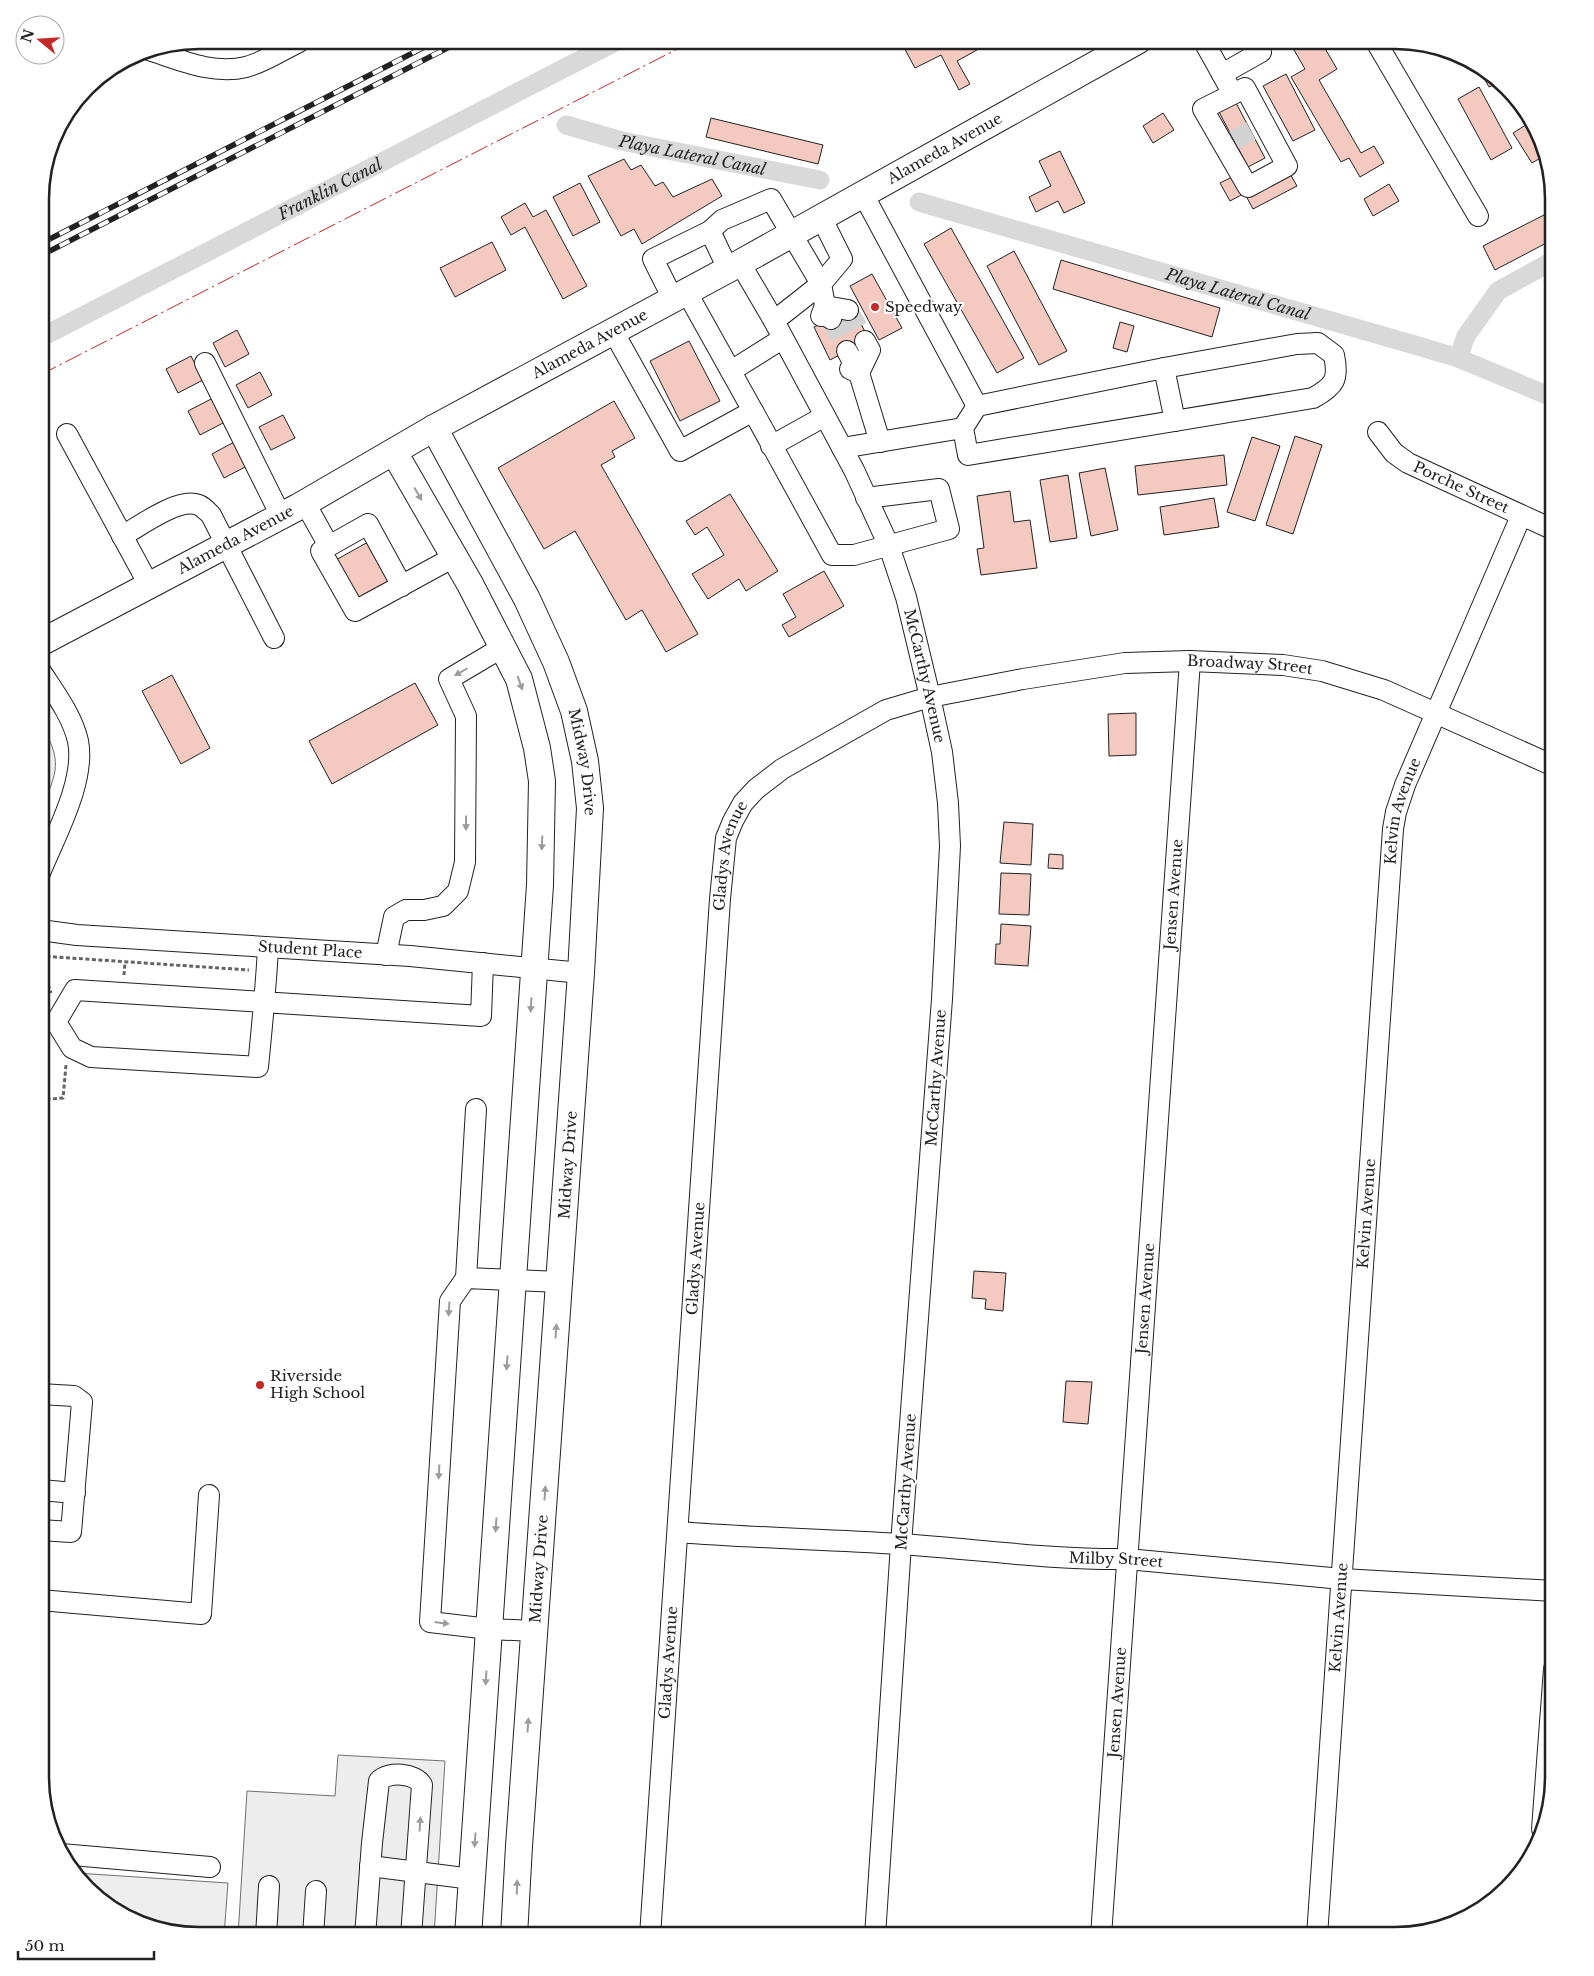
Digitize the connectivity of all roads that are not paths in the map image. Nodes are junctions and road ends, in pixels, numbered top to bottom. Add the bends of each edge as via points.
1 (285, 49) edge
2 (1123, 49) edge
3 (1208, 49) edge
4 (1260, 49) edge
5 (1380, 49) edge
6 (162, 54) edge
7 (1222, 74) junction
8 (1233, 94) junction
9 (864, 194) junction
10 (1478, 216) dead end
11 (821, 217) junction
12 (710, 232) junction
13 (791, 234) junction
14 (734, 266) junction
15 (821, 284) junction
16 (680, 295) junction
17 (830, 315) tunnel mouth
18 (774, 321) junction
19 (614, 331) junction
20 (782, 339) junction
21 (865, 342) tunnel mouth
22 (842, 354) tunnel mouth
23 (205, 363) dead end
24 (1164, 368) junction
25 (731, 371) junction
26 (859, 373) junction
27 (977, 406) junction
28 (753, 411) junction
29 (825, 416) junction
30 (1175, 421) junction
31 (434, 428) junction
32 (963, 428) junction
33 (1378, 432) dead end
34 (66, 434) dead end
35 (880, 442) junction
36 (771, 446) junction
37 (842, 448) junction
38 (394, 452) junction
39 (866, 498) junction
40 (305, 502) junction
41 (281, 516) junction
42 (1521, 516) junction
43 (1545, 526) edge
44 (122, 536) junction
45 (226, 544) junction
46 (329, 546) junction
47 (888, 546) junction
48 (454, 557) junction
49 (149, 585) junction
50 (402, 586) junction
51 (49, 638) edge
52 (274, 638) dead end
53 (503, 647) junction
54 (1190, 661) junction
55 (49, 684) edge
56 (930, 697) junction
57 (1437, 714) junction
58 (1545, 762) edge
59 (49, 850) edge
60 (49, 931) edge
61 (268, 948) junction
62 (386, 954) junction
63 (483, 963) junction
64 (534, 970) junction
65 (581, 973) junction
66 (264, 1003) junction
67 (476, 1109) dead end
68 (466, 1278) junction
69 (513, 1279) junction
70 (560, 1282) junction
71 (49, 1395) edge
72 (49, 1491) edge
73 (75, 1493) junction
74 (209, 1495) dead end
75 (49, 1531) edge
76 (678, 1532) junction
77 (901, 1544) junction
78 (1127, 1559) junction
79 (1342, 1579) junction
80 (1545, 1590) edge
81 (49, 1601) edge
82 (489, 1629) junction
83 (535, 1631) junction
84 (70, 1855) edge
85 (370, 1866) junction
86 (210, 1867) dead end
87 (415, 1873) junction
88 (472, 1879) junction
89 (269, 1886) dead end
90 (316, 1891) dead end
91 (267, 1927) edge
92 (314, 1927) edge
93 (366, 1927) edge
94 (412, 1927) edge
95 (469, 1927) edge
96 (515, 1927) edge
97 (651, 1927) edge
98 (876, 1927) edge
99 (1102, 1927) edge
100 (1319, 1927) edge

1 - 6 street via 259,62 228,70 208,68
2 - 9 main road, Alameda Avenue
3 - 7 street
4 - 7 street via 1261,52
5 - 10 street
7 - 8 street
8 - 8 street via 1203,109 1243,135 1245,88
9 - 11 main road, Alameda Avenue
9 - 27 street
11 - 13 main road, Alameda Avenue
11 - 15 street via 842,259
12 - 13 street via 722,220 771,199
12 - 14 street, McCarthy Avenue
12 - 16 street via 654,259
13 - 14 main road, Alameda Avenue
13 - 15 street
14 - 16 main road, Alameda Avenue
14 - 18 street, McCarthy Avenue
15 - 17 street
15 - 18 street
16 - 19 main road, Alameda Avenue
16 - 25 street
18 - 20 street, McCarthy Avenue
19 - 28 street via 680,452
19 - 31 main road, Alameda Avenue
20 - 25 street
20 - 29 street, McCarthy Avenue
21 - 26 street via 870,350
22 - 26 street via 842,366
23 - 41 street
24 - 27 street
24 - 30 street
24 - 30 street via 1318,343 1334,355 1338,372 1330,388 1313,398
25 - 28 street
26 - 35 street
27 - 32 street
28 - 36 street
29 - 36 street
29 - 37 street, McCarthy Avenue
30 - 32 street via 968,455
31 - 38 main road, Alameda Avenue
31 - 65 main road, Midway Drive via 527,599 574,711 585,761 590,808
32 - 35 street
33 - 42 street, Porche Street via 1394,453 1408,463
34 - 44 street
35 - 37 street
36 - 47 street via 832,555 854,556
37 - 39 street, McCarthy Avenue
38 - 40 main road, Alameda Avenue
38 -> 48 main road
39 - 47 street, McCarthy Avenue
39 - 47 street via 939,490 950,529
40 - 41 main road, Alameda Avenue
40 - 46 street
41 - 45 main road, Alameda Avenue
42 - 43 street, Porche Street
42 - 57 street, Kelvin Avenue
44 - 45 street via 171,508 189,503 197,504 211,515
44 - 49 street
45 - 49 main road, Alameda Avenue
45 - 52 street
46 - 50 street via 368,524
46 - 50 street via 321,551 355,612
47 - 56 street, McCarthy Avenue via 906,597
48 - 50 street
48 - 53 main road
49 - 51 main road, Alameda Avenue
53 -> 62 street via 449,679 466,716 465,862 458,891 443,906 406,910 394,917
53 -> 64 main road via 519,679 529,711 542,781 543,842
54 - 56 street, Broadway Street via 1125,663
54 - 57 street, Broadway Street via 1283,665 1322,671 1359,681
54 - 78 street, Jensen Avenue
55 - 59 street via 70,718 80,754 78,777
56 - 76 street, Gladys Avenue via 886,710 782,769 743,803 726,838
56 - 77 street, McCarthy Avenue via 942,752 950,846 923,1275
57 - 58 street, Broadway Street
57 - 79 street, Kelvin Avenue via 1405,785 1394,828
60 - 61 street, Student Place
61 - 62 street, Student Place
61 - 66 street
62 - 63 street, Student Place
63 - 64 street, Student Place
63 - 66 street via 481,1016
64 - 65 street, Student Place
64 -> 69 main road
65 - 70 main road, Midway Drive
66 - 66 street via 75,990 56,1022 72,1048 91,1057 258,1066
67 - 68 street
68 - 69 street
68 -> 82 street via 450,1301 430,1622
69 - 70 street
69 -> 82 main road
83 -> 70 main road, Midway Drive
71 - 73 street via 74,1396 82,1402
72 - 73 street
73 - 75 street via 71,1532
74 - 81 street via 201,1614
76 - 77 street, Milby Street via 755,1539
76 - 97 street, Gladys Avenue
77 - 78 street, Milby Street
77 - 98 street, McCarthy Avenue
78 - 79 street, Milby Street
78 - 99 street, Jensen Avenue
79 - 80 street, Milby Street
79 - 100 street, Kelvin Avenue
82 - 83 street
82 -> 88 main road
96 -> 83 main road, Midway Drive
84 - 86 street
85 - 87 street
87 -> 85 street via 422,1785 415,1778 400,1775 387,1776 379,1781
85 - 93 street
87 - 88 street
87 - 94 street
88 - 95 main road
89 - 91 street
90 - 92 street

